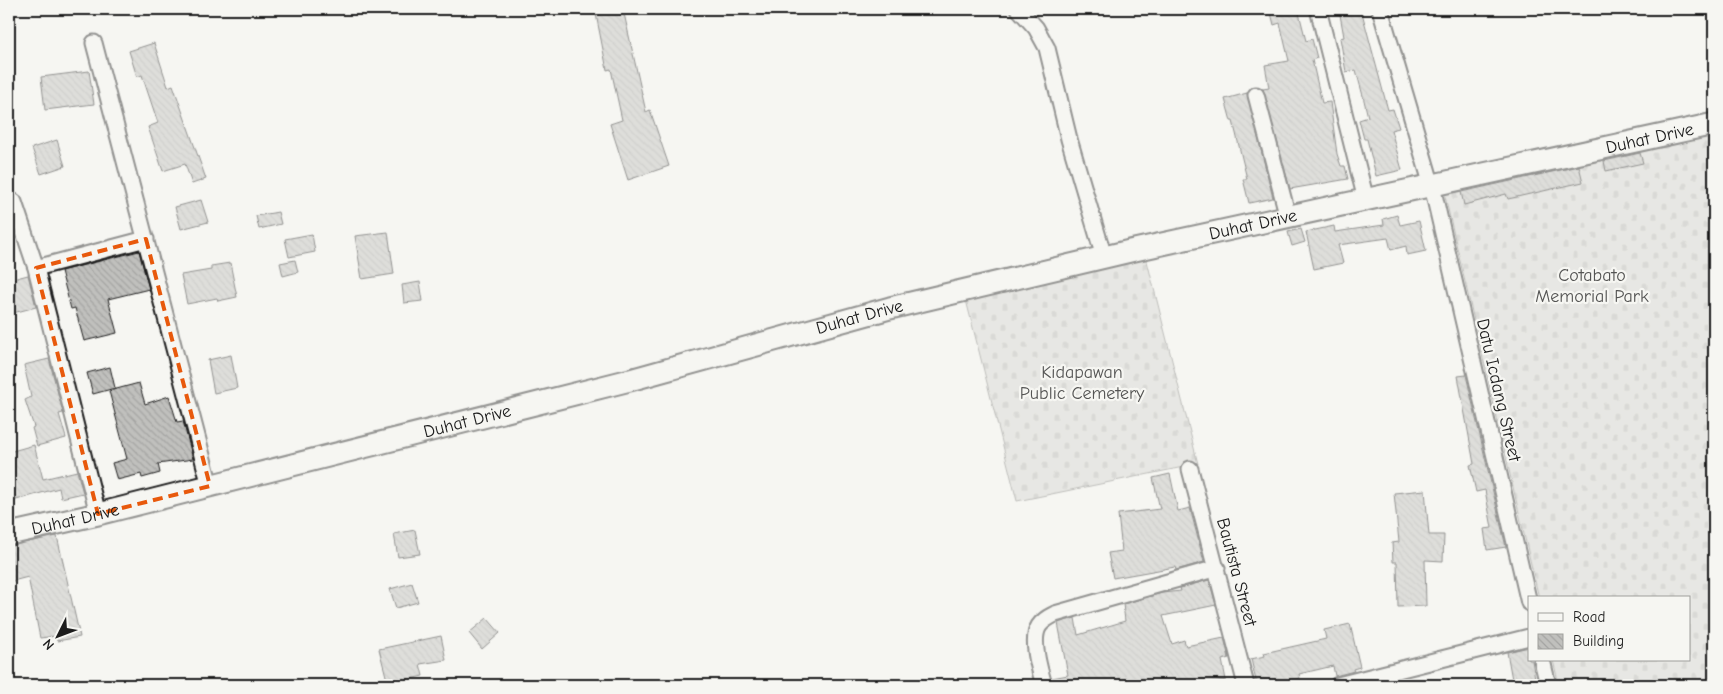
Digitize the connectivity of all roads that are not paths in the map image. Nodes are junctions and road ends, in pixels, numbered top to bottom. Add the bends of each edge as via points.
1 (1019, 9) edge
2 (1318, 9) edge
3 (1380, 9) edge
4 (94, 43) dead end
5 (1256, 95) dead end
6 (1714, 124) edge
7 (1432, 186) junction
8 (1366, 200) junction
9 (14, 202) dead end
10 (1288, 217) junction
11 (146, 239) junction
12 (1104, 257) junction
13 (36, 268) junction
14 (1190, 468) dead end
15 (210, 486) junction
16 (98, 514) junction
17 (9, 534) edge
18 (1216, 568) junction
19 (1528, 599) edge
20 (1528, 637) edge
21 (1542, 662) edge
22 (1044, 685) edge
23 (1246, 685) edge
24 (1338, 685) edge
25 (1548, 685) edge

1 - 12 street via 1036,28 1047,48
2 - 8 street
3 - 7 street, Datu Icdang Street
4 - 11 street
5 - 10 street
6 - 7 street, Duhat Drive
7 - 8 street, Duhat Drive
7 - 19 street, Datu Icdang Street
8 - 10 street, Duhat Drive
9 - 13 street
10 - 12 street, Duhat Drive
11 - 13 street
11 - 15 street
12 - 15 street, Duhat Drive via 890,308 630,380
13 - 16 street
14 - 18 street, Bautista Street
15 - 16 street, Duhat Drive
16 - 17 street, Duhat Drive
18 - 22 street via 1055,614 1043,621 1036,633 1037,660
18 - 23 street, Bautista Street
20 - 24 street
21 - 25 street

